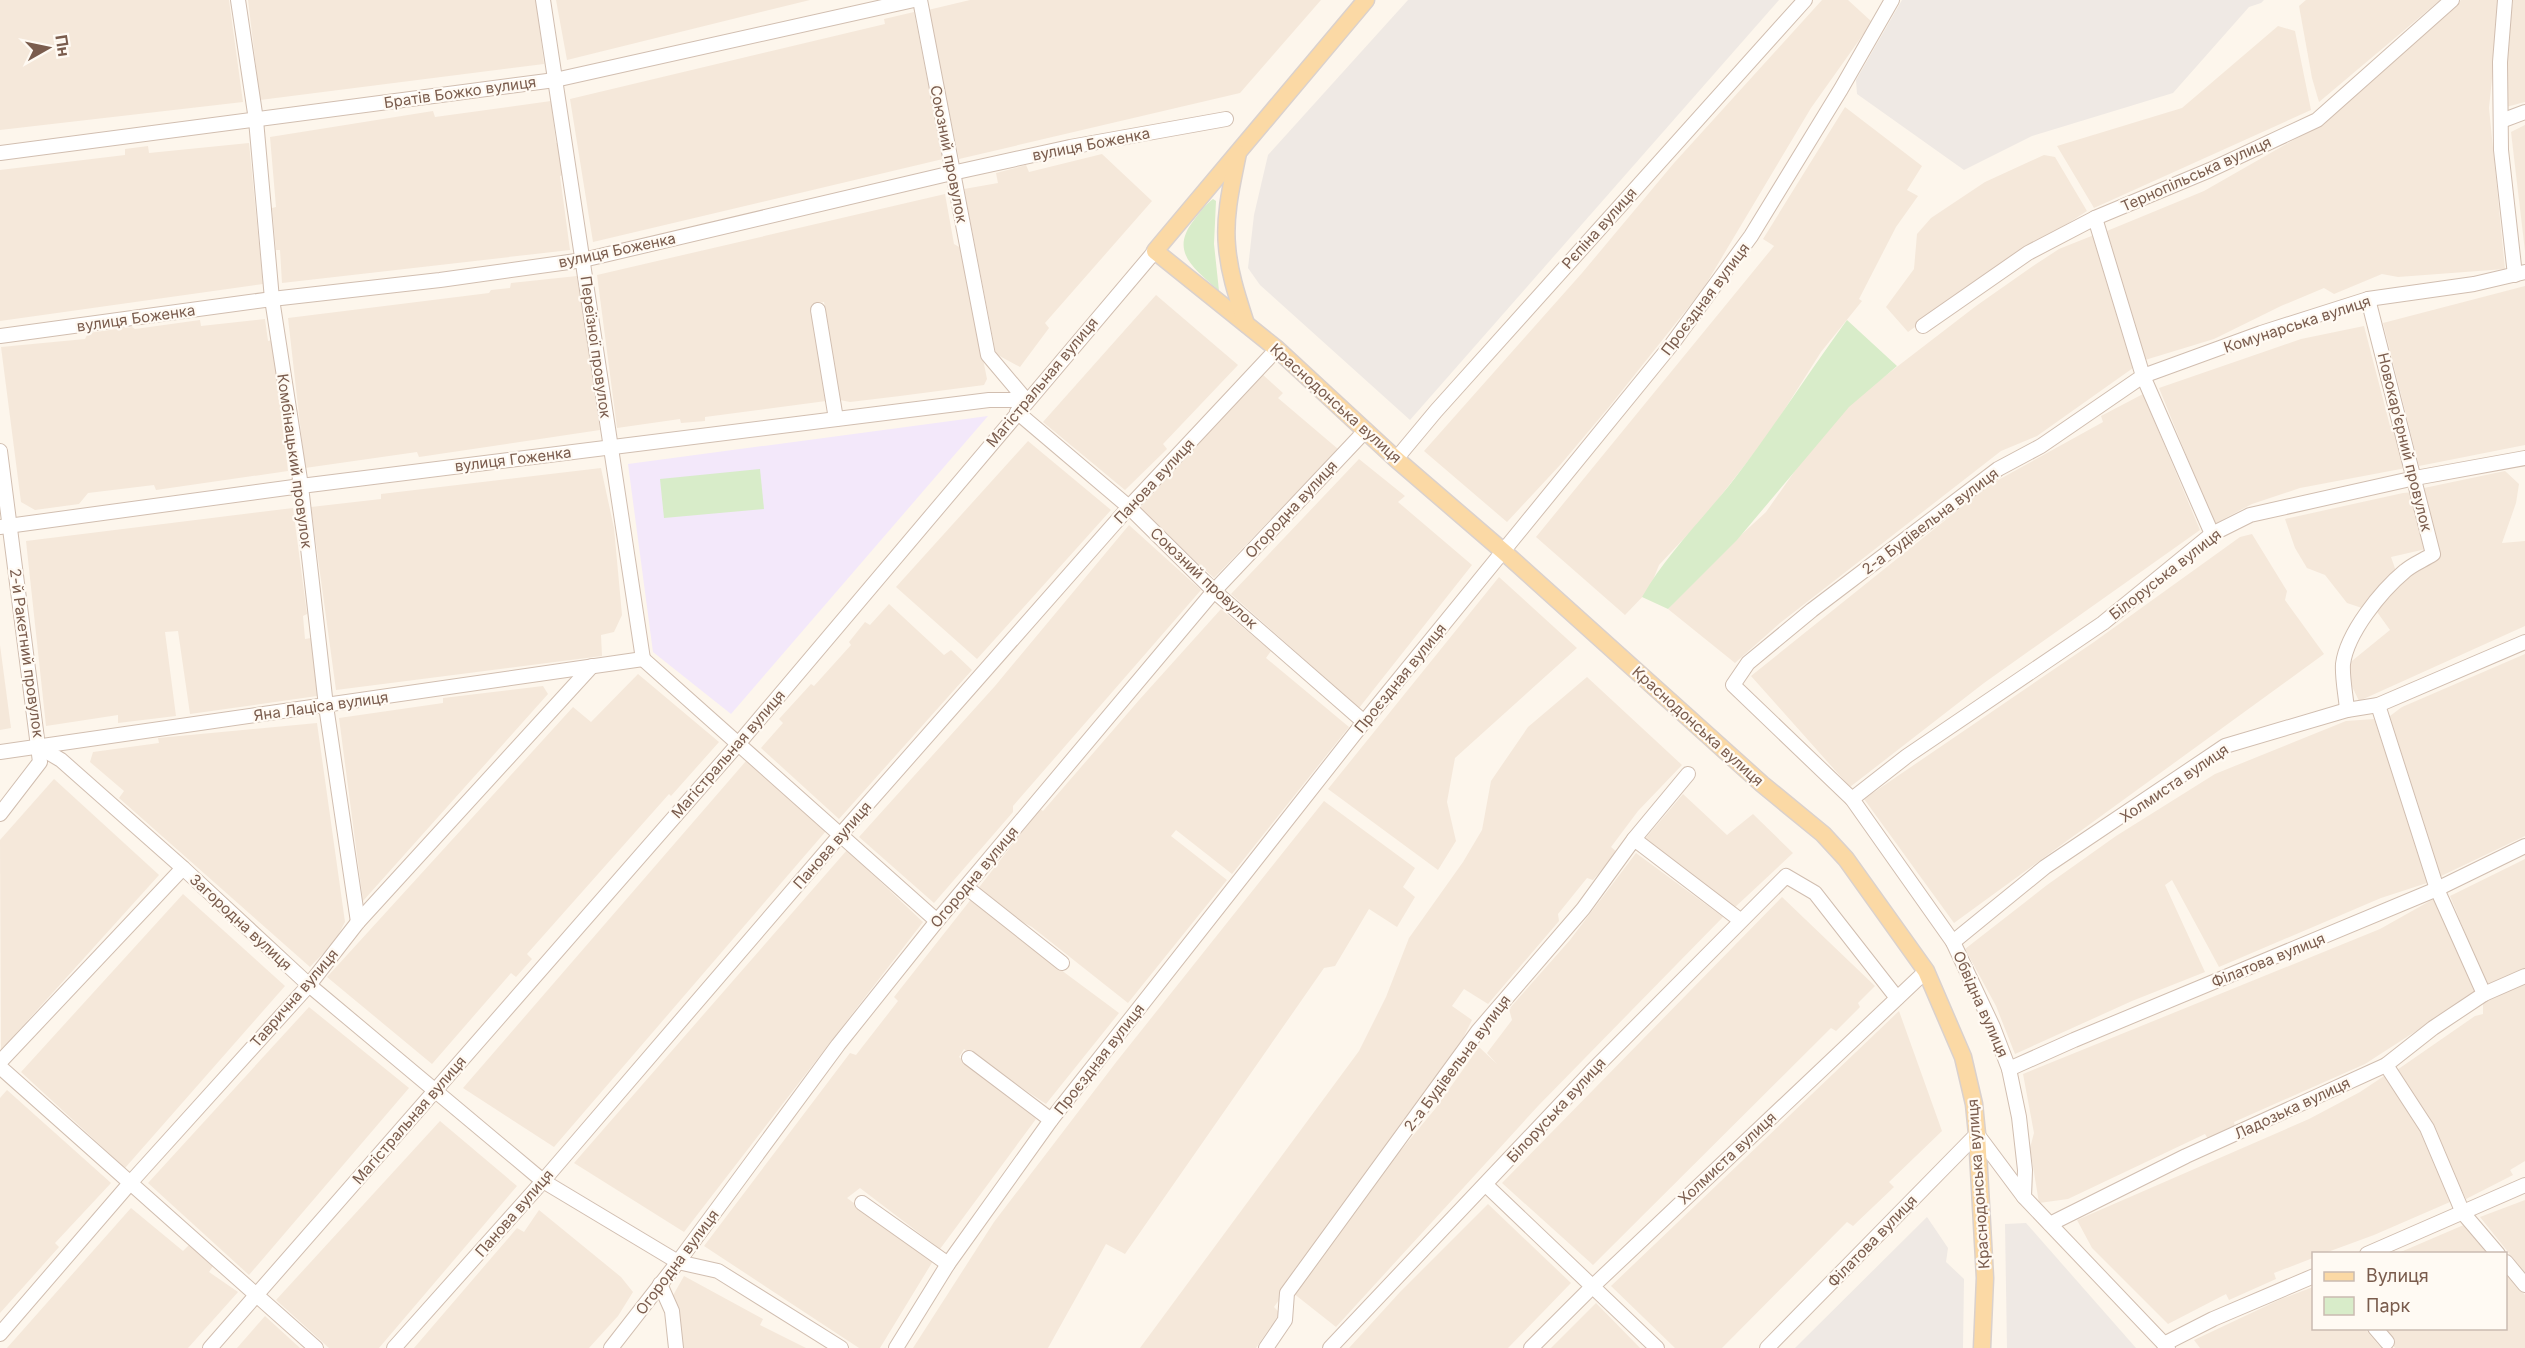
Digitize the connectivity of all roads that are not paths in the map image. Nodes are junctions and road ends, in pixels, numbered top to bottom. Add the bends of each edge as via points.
1 (238, 0) edge
2 (543, 0) edge
3 (914, 0) edge
4 (920, 0) edge
5 (1366, 0) edge
6 (1804, 0) edge
7 (1892, 0) edge
8 (2452, 0) edge
9 (2505, 0) edge
10 (555, 80) junction
11 (2525, 112) edge
12 (1226, 119) dead end
13 (256, 120) junction
14 (2501, 121) junction
15 (1238, 152) junction
16 (0, 153) edge
17 (952, 173) junction
18 (2094, 218) junction
19 (1155, 250) junction
20 (583, 260) junction
21 (2520, 274) edge
22 (2368, 299) junction
23 (272, 300) junction
24 (818, 310) dead end
25 (1246, 324) junction
26 (1923, 327) dead end
27 (0, 336) edge
28 (1277, 349) junction
29 (2143, 376) junction
30 (1026, 400) junction
31 (1017, 412) junction
32 (836, 419) junction
33 (1366, 430) junction
34 (610, 447) junction
35 (0, 451) edge
36 (2525, 458) edge
37 (1396, 459) junction
38 (2415, 478) junction
39 (301, 486) junction
40 (1129, 507) junction
41 (5, 527) edge
42 (2212, 534) junction
43 (1504, 552) junction
44 (1214, 591) junction
45 (2525, 642) edge
46 (643, 659) junction
47 (592, 666) junction
48 (1733, 685) joint
49 (2378, 705) junction
50 (326, 706) junction
51 (2347, 710) junction
52 (1364, 722) junction
53 (739, 743) junction
54 (39, 747) junction
55 (0, 752) edge
56 (1688, 774) dead end
57 (1852, 799) junction
58 (0, 814) edge
59 (841, 834) junction
60 (1634, 839) junction
61 (2525, 846) edge
62 (183, 868) junction
63 (966, 887) junction
64 (2438, 890) junction
65 (1740, 920) junction
66 (937, 921) junction
67 (357, 922) junction
68 (1953, 942) junction
69 (1062, 963) dead end
70 (1926, 970) junction
71 (2525, 976) edge
72 (309, 985) junction
73 (2484, 994) junction
74 (1897, 998) junction
75 (969, 1058) dead end
76 (0, 1064) edge
77 (2385, 1065) junction
78 (2009, 1069) junction
79 (434, 1092) junction
80 (1051, 1120) junction
81 (1977, 1134) junction
82 (543, 1180) junction
83 (131, 1182) junction
84 (1486, 1185) junction
85 (2525, 1185) edge
86 (2024, 1197) junction
87 (862, 1203) dead end
88 (2463, 1213) junction
89 (2050, 1224) junction
90 (2372, 1252) edge
91 (2496, 1252) edge
92 (678, 1262) junction
93 (948, 1264) junction
94 (2507, 1264) edge
95 (2312, 1276) edge
96 (660, 1284) junction
97 (2525, 1285) edge
98 (1592, 1287) junction
99 (256, 1295) junction
100 (2376, 1330) edge
101 (0, 1334) edge
102 (2387, 1342) dead end
103 (2166, 1346) edge
104 (210, 1348) edge
105 (316, 1348) edge
106 (394, 1348) edge
107 (611, 1348) edge
108 (676, 1348) edge
109 (841, 1348) edge
110 (896, 1348) edge
111 (1266, 1348) edge
112 (1329, 1348) edge
113 (1531, 1348) edge
114 (1657, 1348) edge
115 (1767, 1348) edge
116 (1982, 1348) edge

1 - 13 street, Комбінацький провулок
2 - 10 street, Переїзної провулок
3 - 10 street, Братів Божко вулиця
4 - 17 street, Союзний провулок
5 - 15 main road, Магістральная вулиця
6 - 37 street, Рєпіна вулиця
7 - 43 street, Проєздная вулиця via 1751,236 1672,344
8 - 18 street, Тернопільська вулиця via 2316,120
9 - 14 street
10 - 13 street, Братів Божко вулиця
10 - 20 street, Переїзної провулок
11 - 14 street
12 - 17 street, вулиця Боженка
13 - 16 street, Братів Божко вулиця
13 - 23 street, Комбінацький провулок
14 - 21 street via 2501,150
15 - 19 main road, Магістральная вулиця
15 - 25 main road via 1227,246
17 - 20 street, вулиця Боженка
17 - 30 street, Союзний провулок via 988,355
18 - 26 street, Тернопільська вулиця via 2028,253
18 - 29 street
19 - 25 main road, Краснодонська вулиця
19 - 30 street, Магістральная вулиця
20 - 23 street, вулиця Боженка
20 - 34 street, Переїзної провулок
21 - 22 street, Комунарська вулиця
22 - 29 street, Комунарська вулиця
22 - 38 street, Новокар’єрний провулок
23 - 27 street, вулиця Боженка
23 - 39 street, Комбінацький провулок
24 - 32 street
25 - 28 main road, Краснодонська вулиця
28 - 33 main road, Краснодонська вулиця
28 - 40 street, Панова вулиця
29 - 42 street
29 - 48 street, 2-а Будівельна вулиця via 2041,446 1998,469 1812,610 1748,663
30 - 31 street, Магістральная вулиця
30 - 32 street, вулиця Гоженка via 989,400
31 - 40 street, Союзний провулок
31 - 53 street, Магістральная вулиця
32 - 34 street, вулиця Гоженка
33 - 37 main road, Краснодонська вулиця
33 - 44 street, Огородна вулиця
34 - 39 street, вулиця Гоженка
34 - 46 street, Переїзної провулок
35 - 41 street, 2-й Ракетний провулок
36 - 38 street, Білоруська вулиця
37 - 43 main road, Краснодонська вулиця
38 - 42 street, Білоруська вулиця via 2250,515
38 - 51 street, Новокар’єрний провулок via 2433,554 2406,571 2378,599 2348,646 2343,664
39 - 41 street, вулиця Гоженка
39 - 50 street, Комбінацький провулок
40 - 44 street, Союзний провулок
40 - 59 street, Панова вулиця
41 - 54 street, 2-й Ракетний провулок
42 - 57 street, Білоруська вулиця via 2103,623 1907,756
43 - 52 street, Проєздная вулиця
43 - 70 main road, Краснодонська вулиця via 1823,834 1846,859
44 - 52 street, Союзний провулок
44 - 63 street, Огородна вулиця
45 - 49 street, Холмиста вулиця
46 - 47 street, Яна Лаціса вулиця
46 - 53 street
47 - 50 street, Яна Лаціса вулиця
47 - 67 street, Таврична вулиця
48 - 57 street, Обвідна вулиця
49 - 51 street, Холмиста вулиця
49 - 64 street
50 - 54 street, Яна Лаціса вулиця
50 - 67 street, Комбінацький провулок
51 - 68 street, Холмиста вулиця via 2225,746 2045,867
52 - 80 street, Проєздная вулиця
53 - 59 street
53 - 79 street, Магістральная вулиця
54 - 55 street, Яна Лаціса вулиця
54 - 58 street via 40,762
54 - 62 street, Загородна вулиця via 61,760
56 - 60 street, 2-а Будівельна вулиця
57 - 68 street, Обвідна вулиця
59 - 66 street
59 - 82 street, Панова вулиця
60 - 65 street
60 - 111 street, 2-а Будівельна вулиця via 1583,909 1478,1031 1320,1247 1287,1293 1285,1320
61 - 64 street, Філатова вулиця
62 - 72 street, Загородна вулиця
62 - 76 street
63 - 66 street, Огородна вулиця
63 - 69 street
64 - 73 street
64 - 78 street, Філатова вулиця
65 - 74 street, Білоруська вулиця via 1786,876 1815,893
65 - 84 street, Білоруська вулиця
66 - 92 street, Огородна вулиця via 838,1045
67 - 72 street, Таврична вулиця
68 - 78 street, Обвідна вулиця
70 - 74 street, Холмиста вулиця
70 - 81 main road, Краснодонська вулиця via 1964,1057
71 - 73 street, Ладозька вулиця
72 - 79 street, Загородна вулиця
72 - 83 street, Таврична вулиця
73 - 77 street, Ладозька вулиця
74 - 98 street, Холмиста вулиця
75 - 80 street
76 - 83 street
77 - 88 street via 2427,1128
77 - 89 street, Ладозька вулиця via 2186,1156
78 - 86 street, Обвідна вулиця via 2019,1117
79 - 82 street, Загородна вулиця
79 - 99 street, Магістральная вулиця
80 - 93 street, Проєздная вулиця
81 - 86 street
81 - 115 street, Філатова вулиця
81 - 116 main road, Краснодонська вулиця via 1985,1278
82 - 92 street, Загородна вулиця
82 - 106 street, Панова вулиця
83 - 99 street
83 - 101 street, Таврична вулиця
84 - 98 street
84 - 112 street, Білоруська вулиця
85 - 88 street
86 - 89 street
87 - 93 street
88 - 90 street
88 - 91 street
89 - 103 street
92 - 96 street, Огородна вулиця
92 - 109 street, Загородна вулиця via 718,1271
93 - 110 street, Проєздная вулиця
94 - 97 street
95 - 103 street via 2213,1319
96 - 107 street, Огородна вулиця
96 - 108 street via 672,1311
98 - 113 street, Холмиста вулиця
98 - 114 street
99 - 104 street, Магістральная вулиця
99 - 105 street
100 - 102 street

